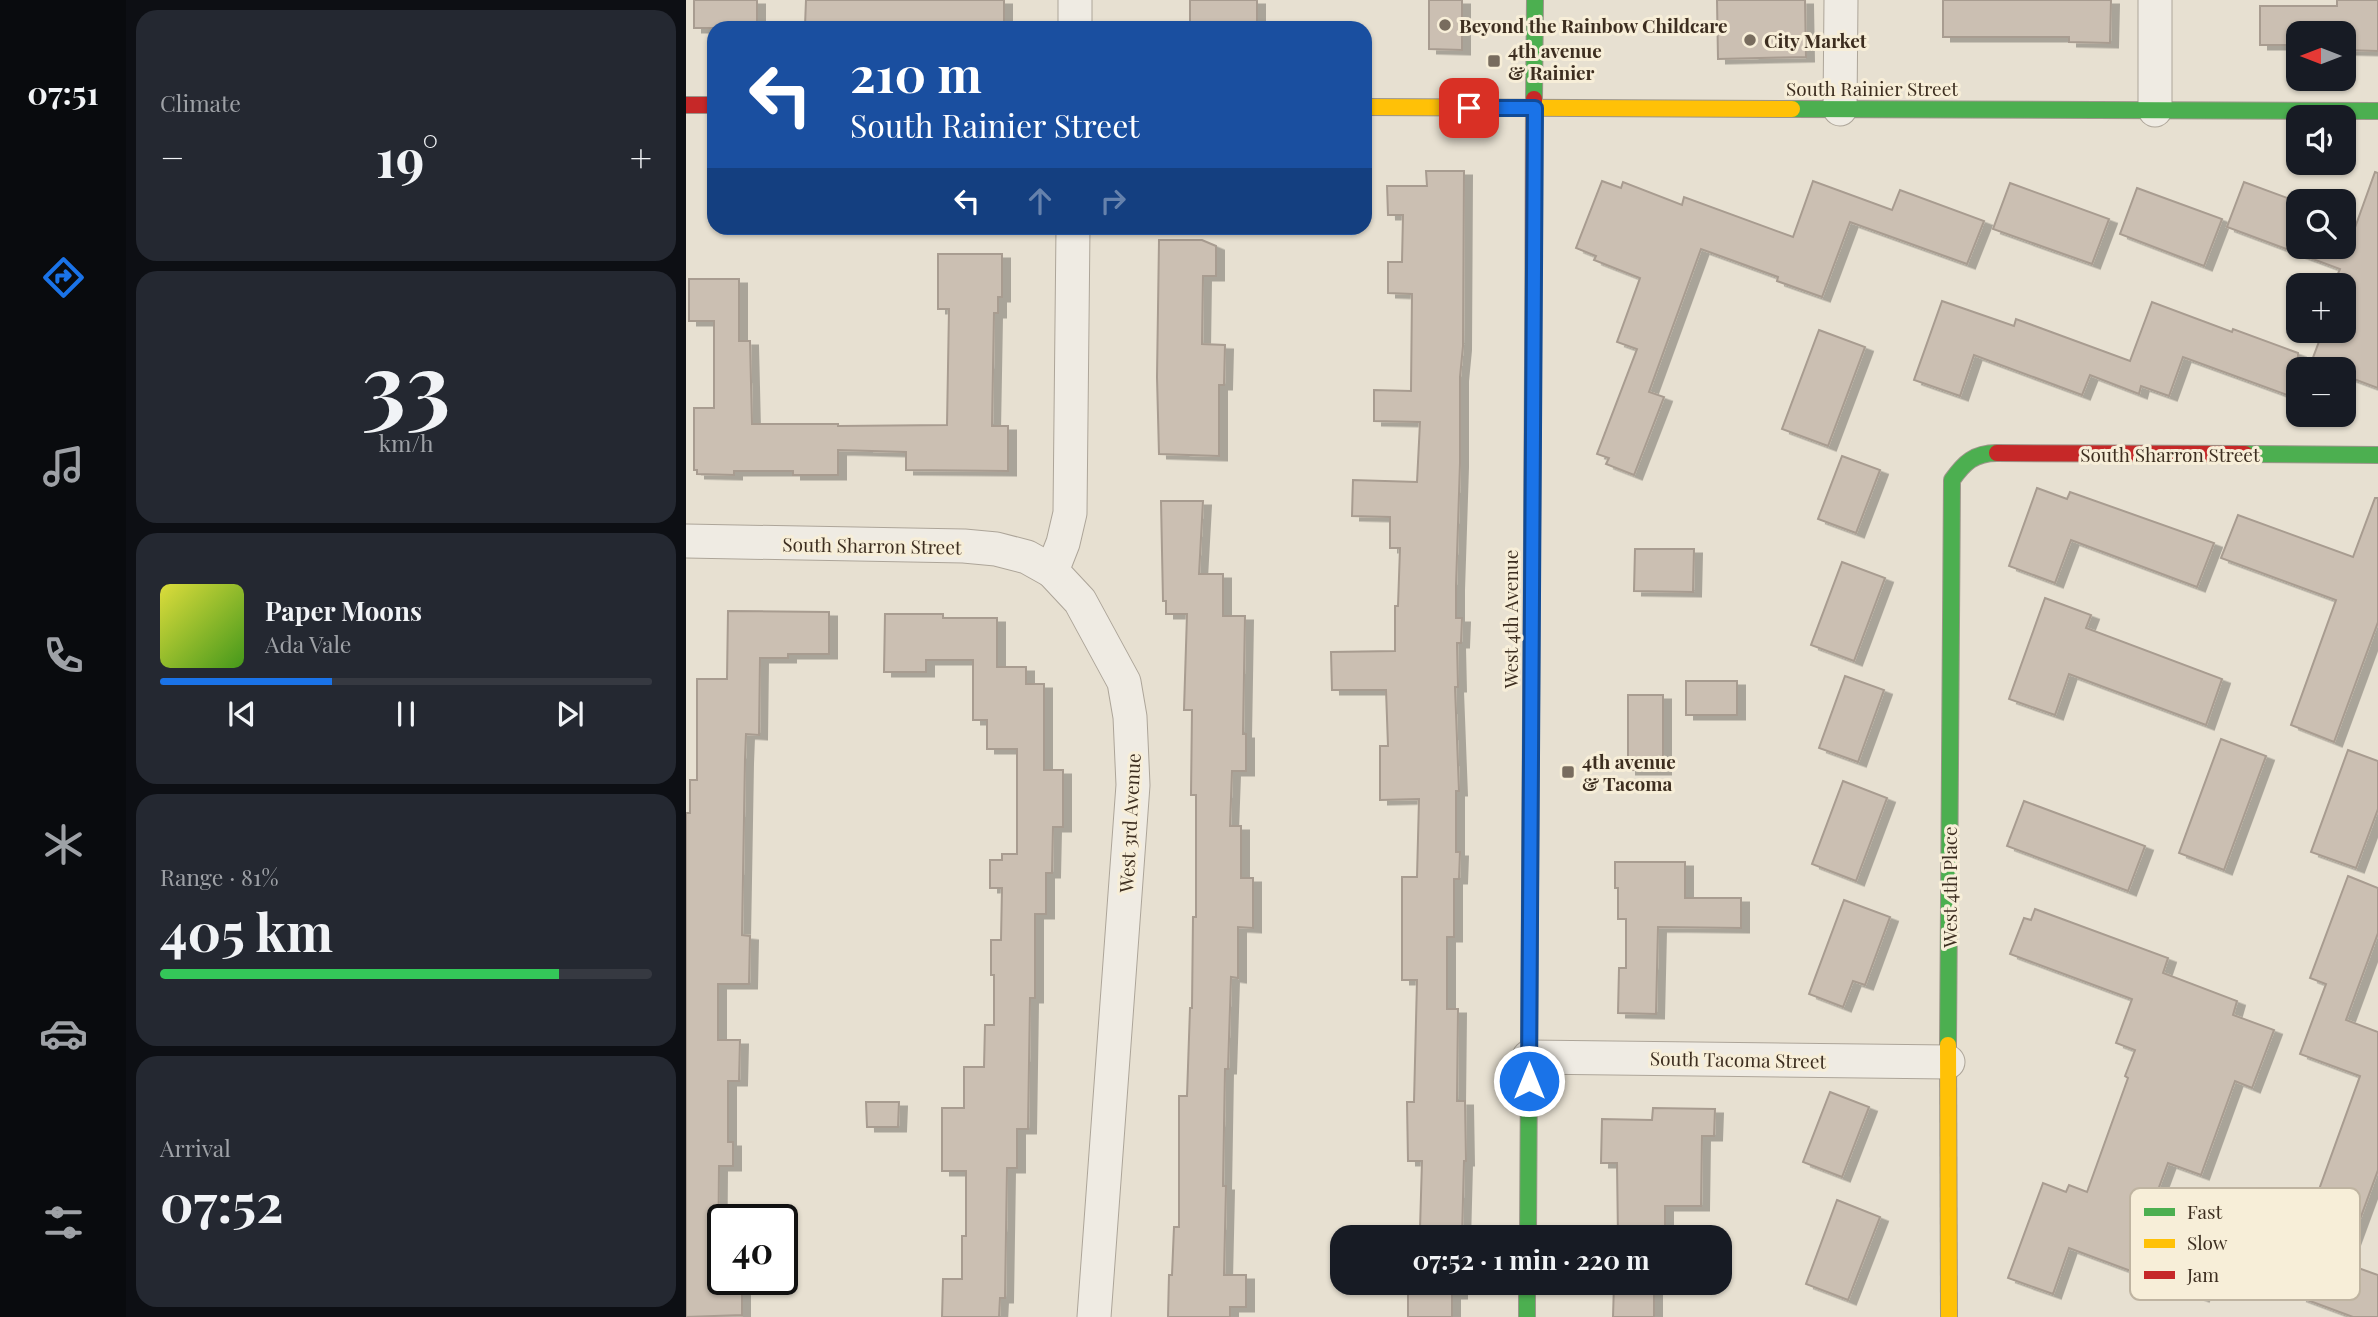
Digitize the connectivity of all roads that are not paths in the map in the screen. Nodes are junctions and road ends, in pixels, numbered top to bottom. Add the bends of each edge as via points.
1 (1075, 0) edge
2 (1535, 0) edge
3 (1841, 0) edge
4 (2155, 0) edge
5 (1075, 21) edge
6 (686, 105) edge
7 (707, 105) edge
8 (1372, 107) edge
9 (1535, 108) junction
10 (1840, 109) junction
11 (2155, 110) junction
12 (2378, 111) edge
13 (1073, 235) edge
14 (2378, 454) edge
15 (1964, 462) joint
16 (686, 541) edge
17 (1052, 571) junction
18 (1529, 1057) junction
19 (1948, 1062) junction
20 (1528, 1225) edge
21 (1527, 1295) edge
22 (1094, 1317) edge
23 (1527, 1317) edge
24 (1949, 1317) edge

1 - 5 street
2 - 9 street, West 4th Avenue
3 - 10 street
4 - 11 street
6 - 7 street
8 - 9 street, South Rainier Street
9 - 10 street, South Rainier Street
9 - 18 street, West 4th Avenue
10 - 11 street, South Rainier Street
11 - 12 street, South Rainier Street
13 - 17 street via 1070,513
14 - 15 street, South Sharron Street via 1989,453
15 - 19 street, West 4th Place via 1952,480
16 - 17 street, South Sharron Street via 964,546 1027,557
17 - 22 street, West 3rd Avenue via 1080,601 1124,682 1133,751
18 - 19 street, South Tacoma Street
18 - 20 street, West 4th Avenue
19 - 24 street, West 4th Place
21 - 23 street

